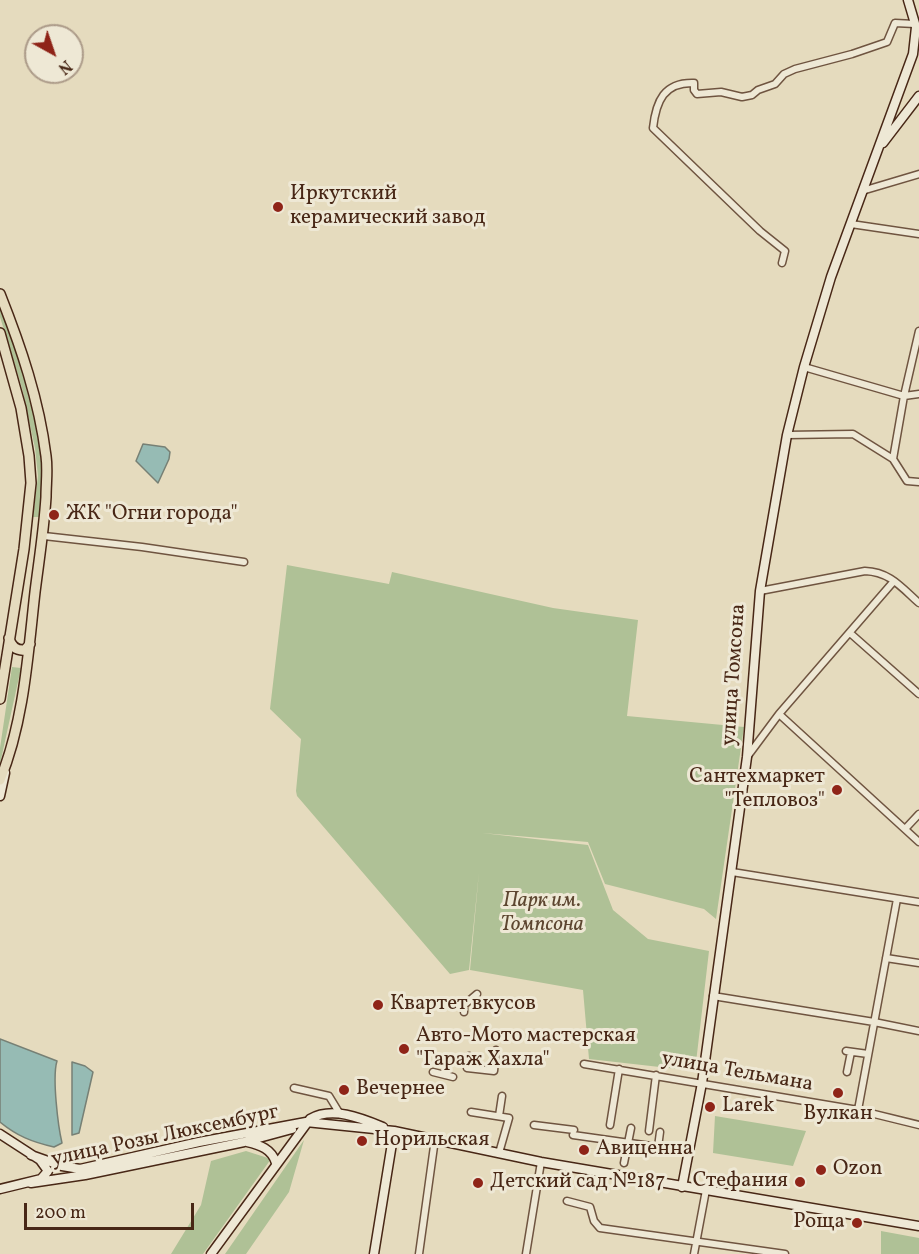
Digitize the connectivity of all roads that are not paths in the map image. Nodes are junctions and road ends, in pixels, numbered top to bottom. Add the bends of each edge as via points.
1 (908, 0) edge
2 (915, 24) junction
3 (919, 96) edge
4 (919, 174) edge
5 (867, 176) junction
6 (862, 191) junction
7 (851, 224) junction
8 (919, 234) edge
9 (782, 263) dead end
10 (0, 294) edge
11 (919, 331) edge
12 (0, 333) edge
13 (804, 367) junction
14 (919, 394) edge
15 (904, 396) junction
16 (787, 435) junction
17 (893, 459) junction
18 (919, 482) edge
19 (44, 536) junction
20 (24, 549) junction
21 (42, 549) junction
22 (244, 562) dead end
23 (894, 580) junction
24 (760, 591) junction
25 (919, 603) edge
26 (850, 633) junction
27 (9, 638) junction
28 (31, 642) junction
29 (919, 694) edge
30 (0, 699) edge
31 (779, 714) junction
32 (747, 757) junction
33 (9, 759) junction
34 (0, 780) edge
35 (0, 796) edge
36 (919, 814) edge
37 (905, 829) junction
38 (919, 842) edge
39 (732, 872) junction
40 (897, 899) junction
41 (919, 902) edge
42 (886, 958) junction
43 (919, 963) edge
44 (477, 994) dead end
45 (713, 996) junction
46 (464, 1012) dead end
47 (874, 1022) junction
48 (919, 1031) edge
49 (496, 1050) dead end
50 (868, 1054) junction
51 (469, 1056) dead end
52 (584, 1064) dead end
53 (619, 1069) junction
54 (433, 1072) dead end
55 (847, 1072) dead end
56 (656, 1075) junction
57 (453, 1077) dead end
58 (702, 1083) junction
59 (294, 1088) dead end
60 (502, 1096) dead end
61 (858, 1110) junction
62 (471, 1112) dead end
63 (340, 1114) junction
64 (499, 1116) junction
65 (306, 1122) junction
66 (534, 1125) dead end
67 (610, 1125) dead end
68 (919, 1125) edge
69 (631, 1128) dead end
70 (394, 1131) junction
71 (649, 1131) dead end
72 (660, 1132) dead end
73 (0, 1134) edge
74 (435, 1139) junction
75 (244, 1142) junction
76 (628, 1143) junction
77 (200, 1146) junction
78 (499, 1153) junction
79 (31, 1155) junction
80 (541, 1162) junction
81 (624, 1162) dead end
82 (276, 1163) junction
83 (108, 1167) junction
84 (31, 1183) junction
85 (682, 1187) junction
86 (0, 1189) edge
87 (706, 1190) junction
88 (567, 1201) dead end
89 (919, 1226) edge
90 (696, 1242) junction
91 (211, 1254) edge
92 (374, 1254) edge
93 (419, 1254) edge
94 (526, 1254) edge
95 (694, 1254) edge
96 (785, 1254) edge

1 - 2 main road
2 - 5 main road via 913,54
2 - 9 street via 895,22 887,42 795,69 752,95 742,98 721,92 697,94 694,83 688,83 674,86 656,107 653,128 785,251
3 - 5 main road via 885,141
4 - 6 street
5 - 6 main road, улица Томсона
6 - 7 main road, улица Томсона
7 - 8 street
7 - 13 main road, улица Томсона
10 - 19 main road via 27,367 46,457
11 - 15 street
12 - 20 main road via 21,408 29,456
13 - 15 street
13 - 16 main road, улица Томсона
14 - 15 street
15 - 17 street
16 - 17 street via 853,434
16 - 24 main road, улица Томсона
17 - 18 street via 907,481
19 - 21 main road
19 - 22 street
20 - 21 main road via 28,537 35,532 40,535
20 - 27 main road
21 - 28 main road
23 - 24 street via 865,571
23 - 25 street
23 - 26 street
24 - 32 main road, улица Томсона
26 - 29 street
26 - 31 street
27 - 28 main road via 13,647 21,650
27 - 30 main road
28 - 33 main road
31 - 32 street
31 - 37 street
32 - 39 main road, улица Томсона
33 - 34 main road
33 - 35 main road
36 - 37 street
37 - 38 street
39 - 40 street
39 - 45 main road, улица Томсона
40 - 41 street
40 - 42 street
42 - 43 street
42 - 47 street
44 - 46 street via 464,1005
45 - 47 street
45 - 58 main road, улица Томсона
47 - 48 street
47 - 50 street
49 - 51 street via 494,1071 467,1068
50 - 55 street via 848,1051
50 - 61 street
52 - 53 street, улица Тельмана
53 - 56 street, улица Тельмана
53 - 67 street
54 - 57 street
56 - 58 street, улица Тельмана
56 - 71 street
58 - 61 street, улица Тельмана
58 - 85 main road, улица Томсона
59 - 63 street via 329,1096
60 - 64 street
61 - 68 street, улица Тельмана
62 - 64 street
63 - 65 main road via 316,1115
63 - 70 main road
64 - 78 street via 509,1118
65 - 70 main road, улица Розы Люксембург
65 - 75 main road, улица Розы Люксембург
65 - 77 main road, улица Розы Люксембург
65 - 82 main road
66 - 76 street
69 - 76 street
70 - 74 main road, улица Розы Люксембург
70 - 92 main road
72 - 76 street via 657,1147
73 - 79 main road
74 - 78 main road, улица Розы Люксембург
74 - 93 street
75 - 77 main road, улица Розы Люксембург
75 - 82 main road via 265,1148
76 - 81 street
77 - 83 main road, улица Розы Люксембург
78 - 80 main road, улица Розы Люксембург
79 - 83 main road, улица Розы Люксембург via 75,1169
79 - 84 main road via 48,1171 42,1179
80 - 85 main road, улица Розы Люксембург
80 - 94 street
82 - 91 main road
83 - 84 main road, улица Розы Люксембург
84 - 86 main road, улица Розы Люксембург
85 - 87 main road, улица Розы Люксембург
87 - 89 main road, улица Розы Люксембург
87 - 90 street
88 - 90 street via 590,1207 600,1228
90 - 95 street
90 - 96 street

